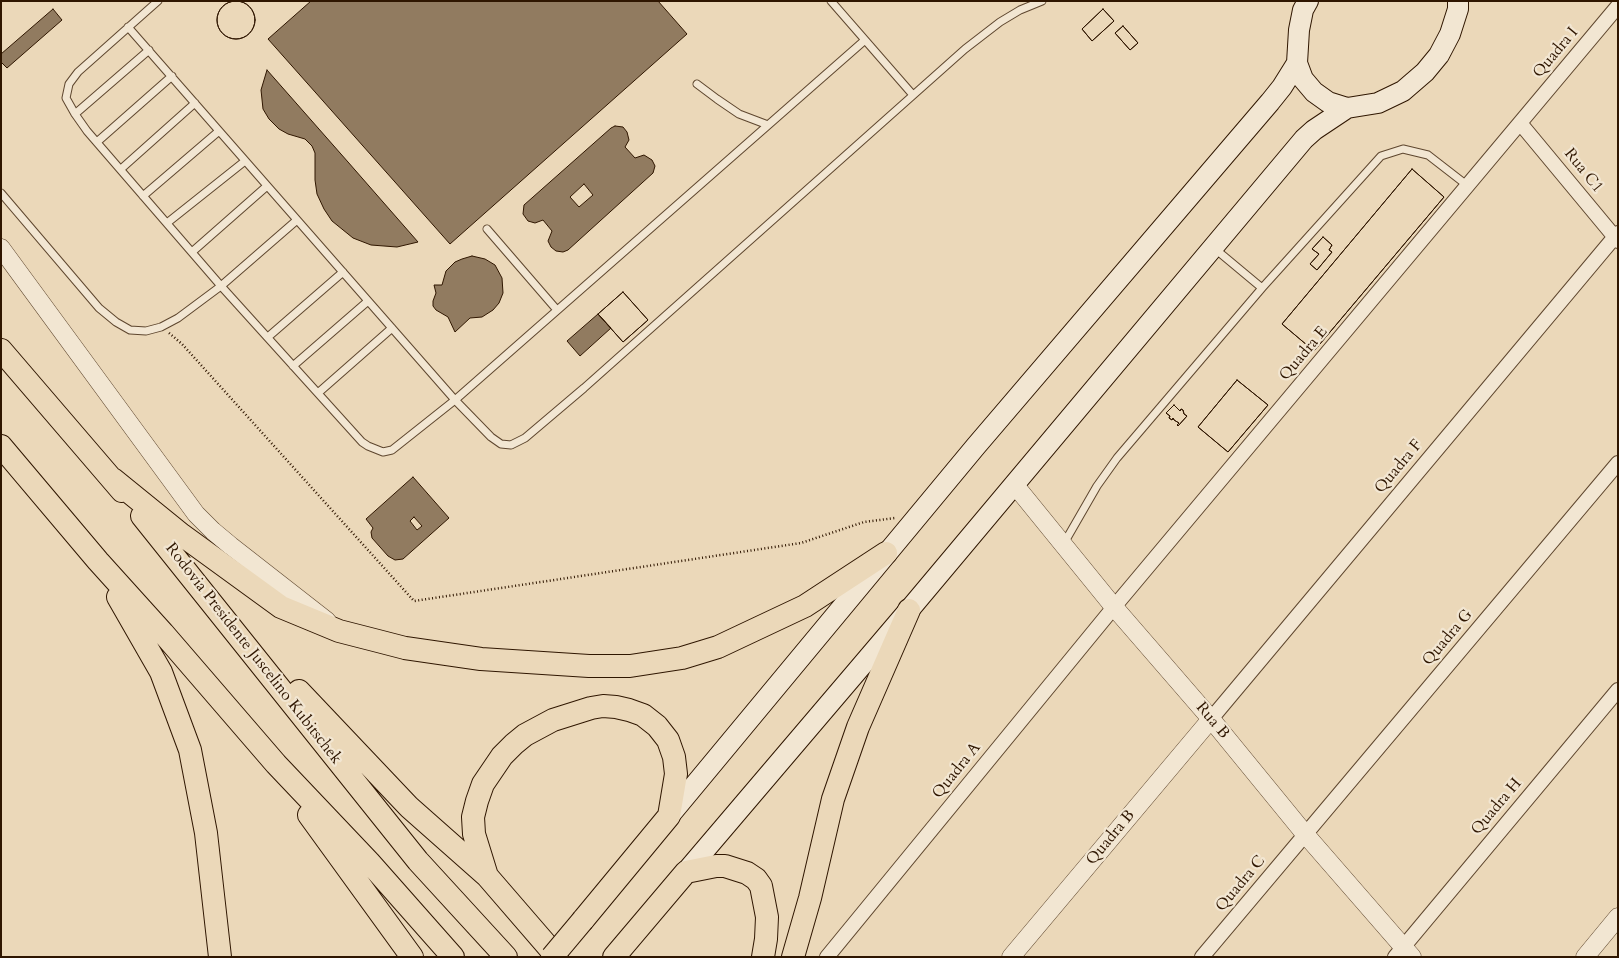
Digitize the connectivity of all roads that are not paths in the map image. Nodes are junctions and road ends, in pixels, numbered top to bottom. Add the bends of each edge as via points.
1 (158, 1) edge
2 (831, 1) edge
3 (1042, 1) edge
4 (1308, 1) edge
5 (1458, 1) edge
6 (1618, 6) edge
7 (128, 28) junction
8 (865, 40) junction
9 (149, 50) junction
10 (1297, 63) junction
11 (172, 76) junction
12 (697, 84) dead end
13 (913, 96) junction
14 (195, 103) junction
15 (1347, 108) junction
16 (74, 114) junction
17 (1520, 123) junction
18 (768, 125) junction
19 (219, 131) junction
20 (97, 142) junction
21 (246, 161) junction
22 (120, 170) junction
23 (267, 186) junction
24 (1468, 186) junction
25 (1, 193) edge
26 (143, 196) junction
27 (297, 220) junction
28 (167, 224) junction
29 (487, 229) dead end
30 (1617, 237) edge
31 (1213, 247) junction
32 (1, 248) edge
33 (192, 252) junction
34 (343, 272) junction
35 (221, 286) junction
36 (1262, 288) junction
37 (368, 300) junction
38 (557, 310) junction
39 (392, 328) junction
40 (268, 337) junction
41 (1, 350) edge
42 (293, 366) junction
43 (318, 393) junction
44 (455, 400) junction
45 (1, 446) edge
46 (1618, 463) edge
47 (113, 479) junction
48 (1014, 484) junction
49 (1063, 544) junction
50 (886, 553) junction
51 (98, 561) junction
52 (1114, 607) junction
53 (909, 610) junction
54 (339, 631) junction
55 (263, 666) junction
56 (1618, 690) edge
57 (1211, 719) junction
58 (276, 764) junction
59 (669, 816) junction
60 (1305, 834) junction
61 (686, 872) junction
62 (487, 876) junction
63 (1618, 917) edge
64 (1404, 953) edge
65 (220, 957) edge
66 (412, 957) edge
67 (453, 957) edge
68 (506, 957) edge
69 (552, 957) edge
70 (558, 957) edge
71 (614, 957) edge
72 (763, 957) edge
73 (793, 957) edge
74 (827, 957) edge
75 (1011, 957) edge
76 (1202, 957) edge
77 (1585, 957) edge

1 - 7 lane
2 - 8 lane
3 - 13 lane via 1000,22
4 - 10 main road via 1299,30
5 - 15 main road via 1450,34 1425,72 1403,91 1378,103
6 - 17 street, Quadra I
7 - 9 lane
7 - 16 lane via 78,72 69,84 66,98
8 - 13 lane
8 - 18 lane
9 - 11 lane
9 - 16 lane
10 - 15 main road via 1303,79 1314,92 1328,102
10 - 50 main road via 1270,102
11 - 14 lane
11 - 20 lane
12 - 18 lane via 739,114
13 - 44 lane via 525,438 511,445 501,444
14 - 19 lane
14 - 22 lane
15 - 31 main road via 1304,139
16 - 20 lane
17 - 24 street, Quadra E
17 - 30 street, Rua C1
18 - 38 lane
19 - 21 lane
19 - 26 lane
20 - 22 lane
21 - 23 lane
21 - 28 lane
22 - 26 lane
23 - 27 lane
23 - 33 lane
24 - 36 lane via 1428,155 1403,149 1381,156
24 - 52 street, Quadra E
25 - 35 lane via 99,308 130,330 146,331 161,327
26 - 28 lane
27 - 34 lane
27 - 35 lane
28 - 33 lane
29 - 38 lane
30 - 57 street, Quadra F
31 - 36 lane
31 - 48 main road
32 - 54 street via 196,514 230,546
33 - 35 lane
34 - 37 lane
34 - 40 lane
35 - 40 lane
36 - 49 lane via 1117,458
37 - 39 lane
37 - 42 lane
38 - 44 lane
39 - 43 lane
39 - 44 lane
40 - 42 lane
41 - 47 highway, Rodovia Presidente Juscelino Kubitschek
42 - 43 lane
43 - 44 lane via 362,442 383,452 392,450
45 - 51 highway
46 - 60 street, Quadra G
47 - 54 highway via 182,535 281,607
47 - 55 highway, Rodovia Presidente Juscelino Kubitschek
48 - 49 street, Rua B
48 - 53 main road
49 - 52 street, Rua B
50 - 54 highway via 805,606 718,647 682,658 630,666 481,659 405,648
50 - 59 main road
51 - 58 highway
51 - 65 highway via 161,672 190,750 206,833
52 - 57 street, Rua B
52 - 74 street, Quadra A
53 - 61 main road
53 - 73 highway via 858,727 833,799
55 - 62 highway via 294,685 409,807
55 - 68 highway, Rodovia Presidente Juscelino Kubitschek via 418,861
56 - 64 street, Quadra H
57 - 60 street, Rua B
57 - 75 street, Quadra B
58 - 66 highway via 296,798
58 - 67 highway
59 - 62 highway via 676,774 674,757 668,740 657,726 642,715 616,707 603,706 568,714 525,735 514,744 483,784 473,817 474,834
59 - 69 highway, bridge
60 - 64 street, Rua B
60 - 76 street, Quadra C
61 - 71 highway
61 - 72 highway via 725,866 740,869 756,879 767,918
62 - 70 highway
63 - 77 street

